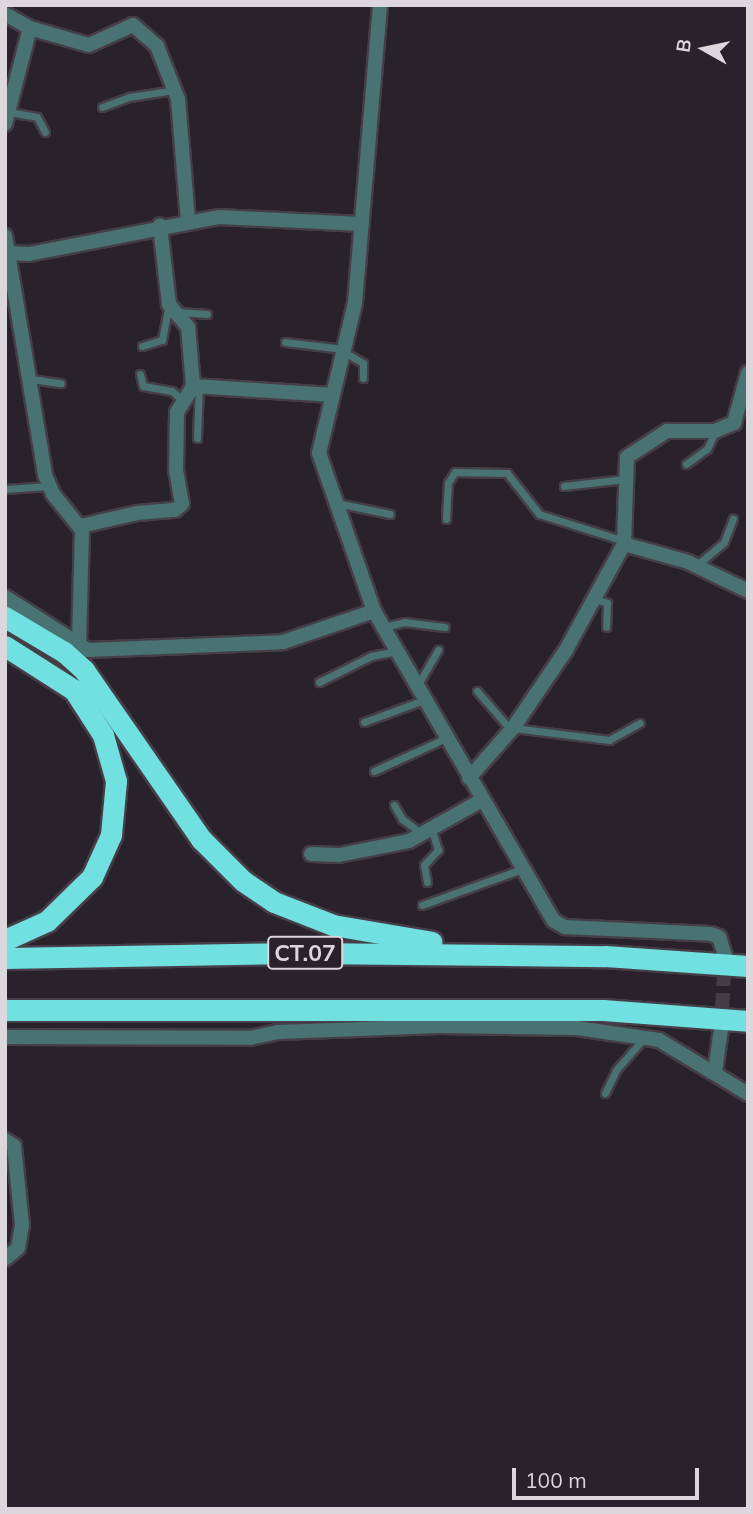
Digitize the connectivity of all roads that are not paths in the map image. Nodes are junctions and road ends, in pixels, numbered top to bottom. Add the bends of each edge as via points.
1 (380, 5) edge
2 (5, 14) edge
3 (30, 28) junction
4 (175, 90) junction
5 (102, 107) dead end
6 (7, 118) edge
7 (45, 132) dead end
8 (188, 222) junction
9 (362, 223) junction
10 (160, 226) junction
11 (5, 236) edge
12 (8, 253) junction
13 (174, 308) junction
14 (207, 314) dead end
15 (285, 342) dead end
16 (142, 346) dead end
17 (345, 350) junction
18 (748, 373) edge
19 (140, 374) dead end
20 (31, 379) junction
21 (363, 379) dead end
22 (61, 383) dead end
23 (196, 386) junction
24 (333, 395) junction
25 (182, 400) junction
26 (715, 431) junction
27 (197, 438) dead end
28 (686, 464) dead end
29 (625, 479) junction
30 (48, 486) junction
31 (565, 486) dead end
32 (5, 489) edge
33 (333, 503) junction
34 (390, 514) dead end
35 (446, 519) dead end
36 (733, 519) dead end
37 (81, 526) junction
38 (624, 542) junction
39 (697, 565) junction
40 (748, 591) edge
41 (5, 597) edge
42 (592, 598) junction
43 (374, 611) junction
44 (5, 617) edge
45 (383, 627) junction
46 (445, 627) dead end
47 (607, 627) dead end
48 (5, 646) edge
49 (79, 646) junction
50 (438, 650) dead end
51 (396, 651) junction
52 (319, 682) dead end
53 (417, 687) junction
54 (477, 691) dead end
55 (425, 700) junction
56 (364, 722) dead end
57 (640, 723) dead end
58 (512, 729) junction
59 (446, 738) junction
60 (374, 771) dead end
61 (469, 778) junction
62 (482, 800) junction
63 (394, 805) dead end
64 (428, 832) junction
65 (311, 854) dead end
66 (522, 869) junction
67 (427, 883) dead end
68 (422, 905) dead end
69 (5, 940) edge
70 (605, 956) junction
71 (725, 956) dead end
72 (5, 958) edge
73 (748, 967) edge
74 (274, 1008) junction
75 (5, 1010) edge
76 (748, 1021) edge
77 (5, 1022) edge
78 (721, 1029) tunnel mouth
79 (5, 1037) edge
80 (645, 1037) junction
81 (715, 1072) junction
82 (606, 1093) dead end
83 (748, 1094) edge
84 (5, 1140) edge
85 (6, 1259) edge

1 - 9 street
2 - 3 street
3 - 4 street via 89,45 125,25 140,27 157,46
3 - 6 street
4 - 5 lane via 129,97
4 - 8 street
6 - 7 lane via 37,117
8 - 9 street via 273,216
8 - 10 street
9 - 17 street via 355,303
10 - 12 street via 29,254
10 - 13 street
11 - 12 street
12 - 20 street
13 - 14 lane
13 - 16 lane via 162,340
13 - 23 street via 188,327
15 - 17 lane
17 - 21 lane via 363,363
17 - 24 street
18 - 26 street via 738,417 727,428
19 - 25 lane via 143,386 172,391
20 - 22 lane
20 - 30 street
23 - 24 street
23 - 25 street
23 - 27 lane
24 - 33 street via 319,453
25 - 37 street via 176,428 179,509
26 - 28 lane via 707,449
26 - 29 street via 662,433 627,457
29 - 31 lane
29 - 38 street
30 - 32 lane
30 - 37 street
33 - 34 lane
33 - 43 street
35 - 38 lane via 449,481 455,472 508,473 539,514
36 - 39 lane via 724,542
37 - 49 street via 85,556
38 - 39 street
38 - 42 street
39 - 40 street
41 - 49 street
42 - 47 lane via 606,601
42 - 58 street via 566,650
43 - 45 street
43 - 49 street via 272,643
44 - 70 highway via 64,652 84,670 220,863 274,902 368,934 420,942 516,944
45 - 46 lane via 404,622
45 - 51 street
48 - 69 highway via 74,690 103,735 116,781 111,835 92,877 47,921
50 - 53 lane
51 - 52 lane via 371,656
51 - 53 street
53 - 55 street
54 - 58 lane
55 - 56 lane
55 - 59 street
57 - 58 lane via 609,740
58 - 61 street
59 - 60 lane
59 - 61 street
61 - 62 street
62 - 64 street
62 - 66 street
63 - 64 lane via 402,819
64 - 65 street via 339,855
64 - 67 lane via 438,850 425,863
66 - 68 lane
66 - 71 street via 559,925 711,934 719,937
70 - 72 highway, CT.07 via 306,953
70 - 73 highway, CT.07
74 - 75 highway, CT.07
74 - 76 highway, CT.07 via 603,1010
74 - 77 highway via 196,1021
78 - 81 street
79 - 80 street via 250,1038 439,1026 577,1028
80 - 81 street via 670,1045
80 - 82 lane via 616,1070
81 - 83 street
84 - 85 street via 14,1146 22,1225 18,1248

